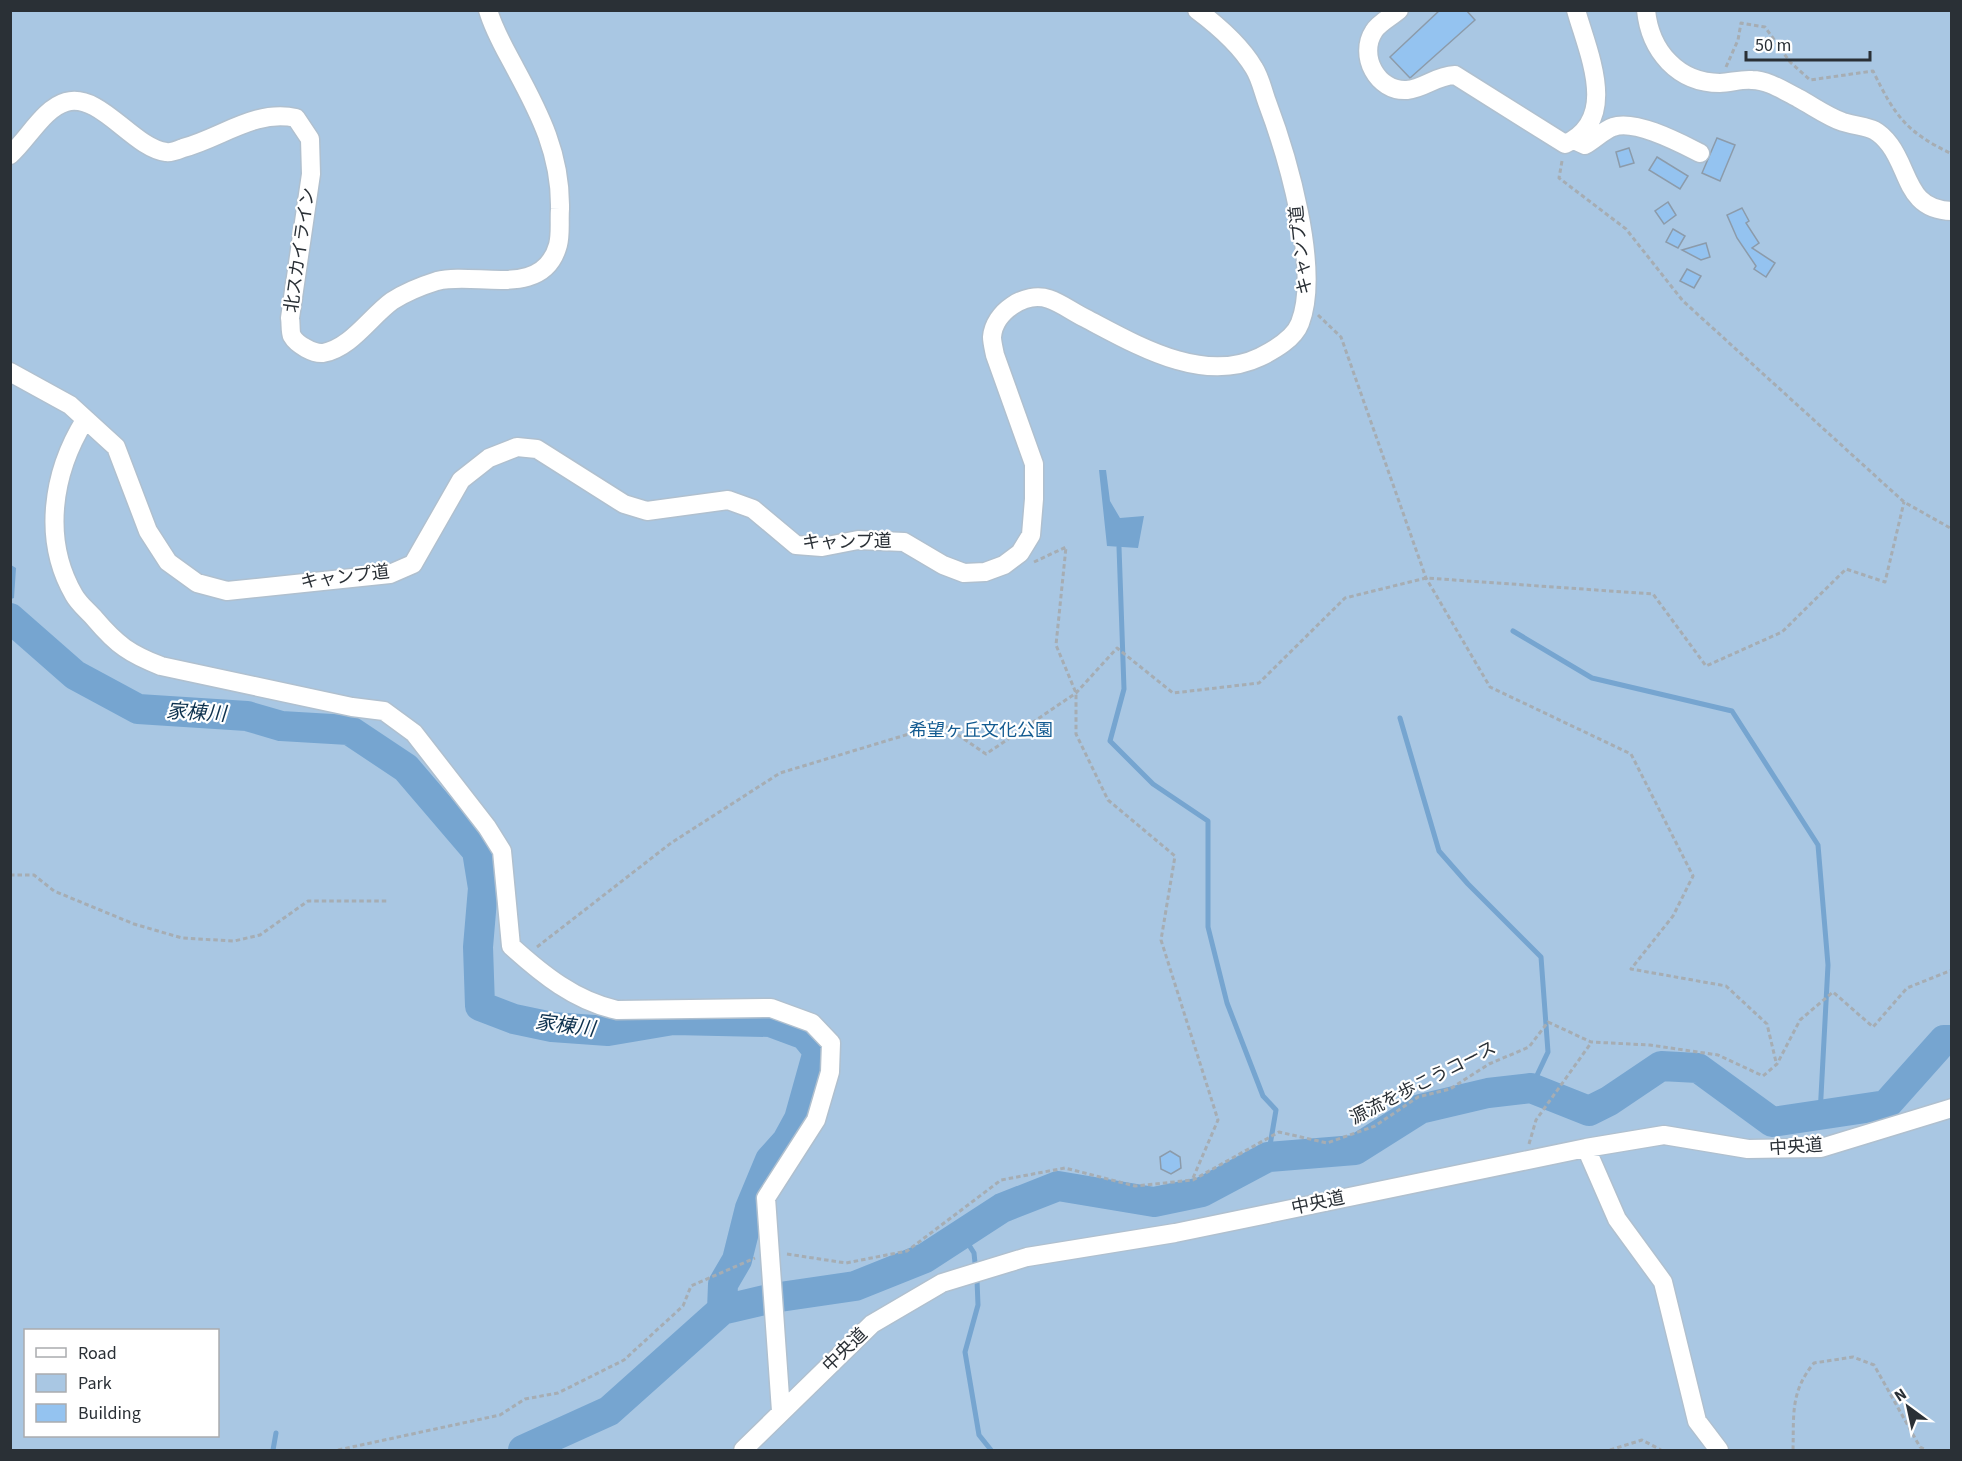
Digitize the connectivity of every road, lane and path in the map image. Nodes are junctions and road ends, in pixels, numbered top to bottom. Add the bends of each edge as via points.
1 (488, 10) edge
2 (1197, 10) edge
3 (1399, 10) edge
4 (1576, 10) edge
5 (1646, 10) edge
6 (1719, 83) junction
7 (1569, 142) junction
8 (1700, 153) dead end
9 (1952, 154) edge
10 (10, 155) edge
11 (1952, 211) edge
12 (1306, 304) junction
13 (10, 372) edge
14 (85, 420) junction
15 (1904, 502) junction
16 (1952, 528) edge
17 (1020, 553) junction
18 (1426, 578) junction
19 (1076, 693) junction
20 (10, 875) edge
21 (387, 901) dead end
22 (524, 957) junction
23 (1952, 970) edge
24 (1591, 1042) junction
25 (1777, 1064) junction
26 (1952, 1108) edge
27 (1586, 1148) junction
28 (1524, 1160) junction
29 (1193, 1180) junction
30 (770, 1251) junction
31 (781, 1411) junction
32 (338, 1450) edge
33 (743, 1450) edge
34 (1611, 1450) edge
35 (1660, 1450) edge
36 (1719, 1450) edge
37 (1793, 1450) edge
38 (1926, 1450) edge

1 - 10 street, 北スカイライン via 551,141 561,180 559,244 551,262 514,281 442,280 419,286 392,301 339,347 321,353 304,348 292,336 290,318 311,174 310,139 296,118 279,114 247,122 200,144 167,153 146,145 84,102 66,102 46,113 30,137
2 - 12 street, キャンプ道 via 1255,68 1279,133 1301,223
3 - 7 street via 1375,29 1366,46 1368,61 1389,87 1406,90 1440,76 1455,75
4 - 7 street via 1598,91 1597,108 1590,122
5 - 6 street via 1648,26 1668,64 1689,78
6 - 9 path via 1738,40 1741,23 1765,27 1790,62 1810,80 1873,71 1892,109 1922,140
6 - 11 street via 1753,80 1776,86 1842,122 1873,127 1891,147 1912,192 1929,205
7 - 8 street via 1585,145 1614,126 1638,128
7 - 15 path via 1559,178 1626,229 1683,300
12 - 17 street, キャンプ道 via 1299,326 1281,345 1257,358 1225,367 1149,351 1048,298 1027,297 1011,306 998,320 992,337 1034,464 1031,535
12 - 18 path via 1341,337
13 - 14 street, キャンプ道 via 70,405
14 - 17 street, キャンプ道 via 116,447 148,531 168,562 196,583 227,591 390,574 413,564 461,480 489,458 517,447 537,449 624,504 647,511 728,500 753,509 796,545 822,547 858,540 904,542 964,573 985,572
14 - 22 street via 67,451 52,517 59,562 75,597 113,641 134,656 162,666 384,711 414,733 502,851 511,945
15 - 16 path
15 - 18 path via 1885,582 1846,569 1782,632 1706,666 1653,594
17 - 19 path via 1032,563 1066,547 1056,645
18 - 19 path via 1345,598 1259,683 1173,693 1117,648
18 - 25 path via 1490,687 1631,754 1693,876 1673,916 1631,969 1726,986 1767,1024
19 - 22 path via 986,754 942,724 780,773 671,843
19 - 29 path via 1076,734 1108,800 1175,856 1161,940 1218,1120
20 - 21 path via 34,875 54,891 134,924 192,938 234,941 260,935 308,901
22 - 30 street via 560,986 602,1006 636,1011 771,1008 812,1023 831,1043 830,1072 816,1120 766,1198
23 - 25 path via 1907,988 1873,1027 1833,993 1800,1020
24 - 25 path, 源流を歩こうコース via 1650,1045 1718,1055 1763,1076
24 - 28 path via 1536,1120
24 - 29 path, 源流を歩こうコース via 1548,1022 1528,1047 1450,1089 1418,1097 1375,1126 1327,1143 1279,1132
26 - 27 street, 中央道 via 1821,1148 1748,1149 1664,1135
27 - 28 street, 中央道
27 - 36 street via 1617,1219 1663,1282 1697,1421
28 - 31 street, 中央道 via 1175,1233 1027,1257 942,1283 872,1323
29 - 30 path, 源流を歩こうコース via 1135,1186 1065,1168 1000,1180 907,1251 846,1263
30 - 31 street
30 - 32 path via 691,1286 683,1306 624,1359 558,1393 525,1399 500,1414
31 - 33 street, 中央道
34 - 35 path via 1642,1440
37 - 38 path via 1800,1380 1814,1363 1853,1357 1874,1365 1920,1447

